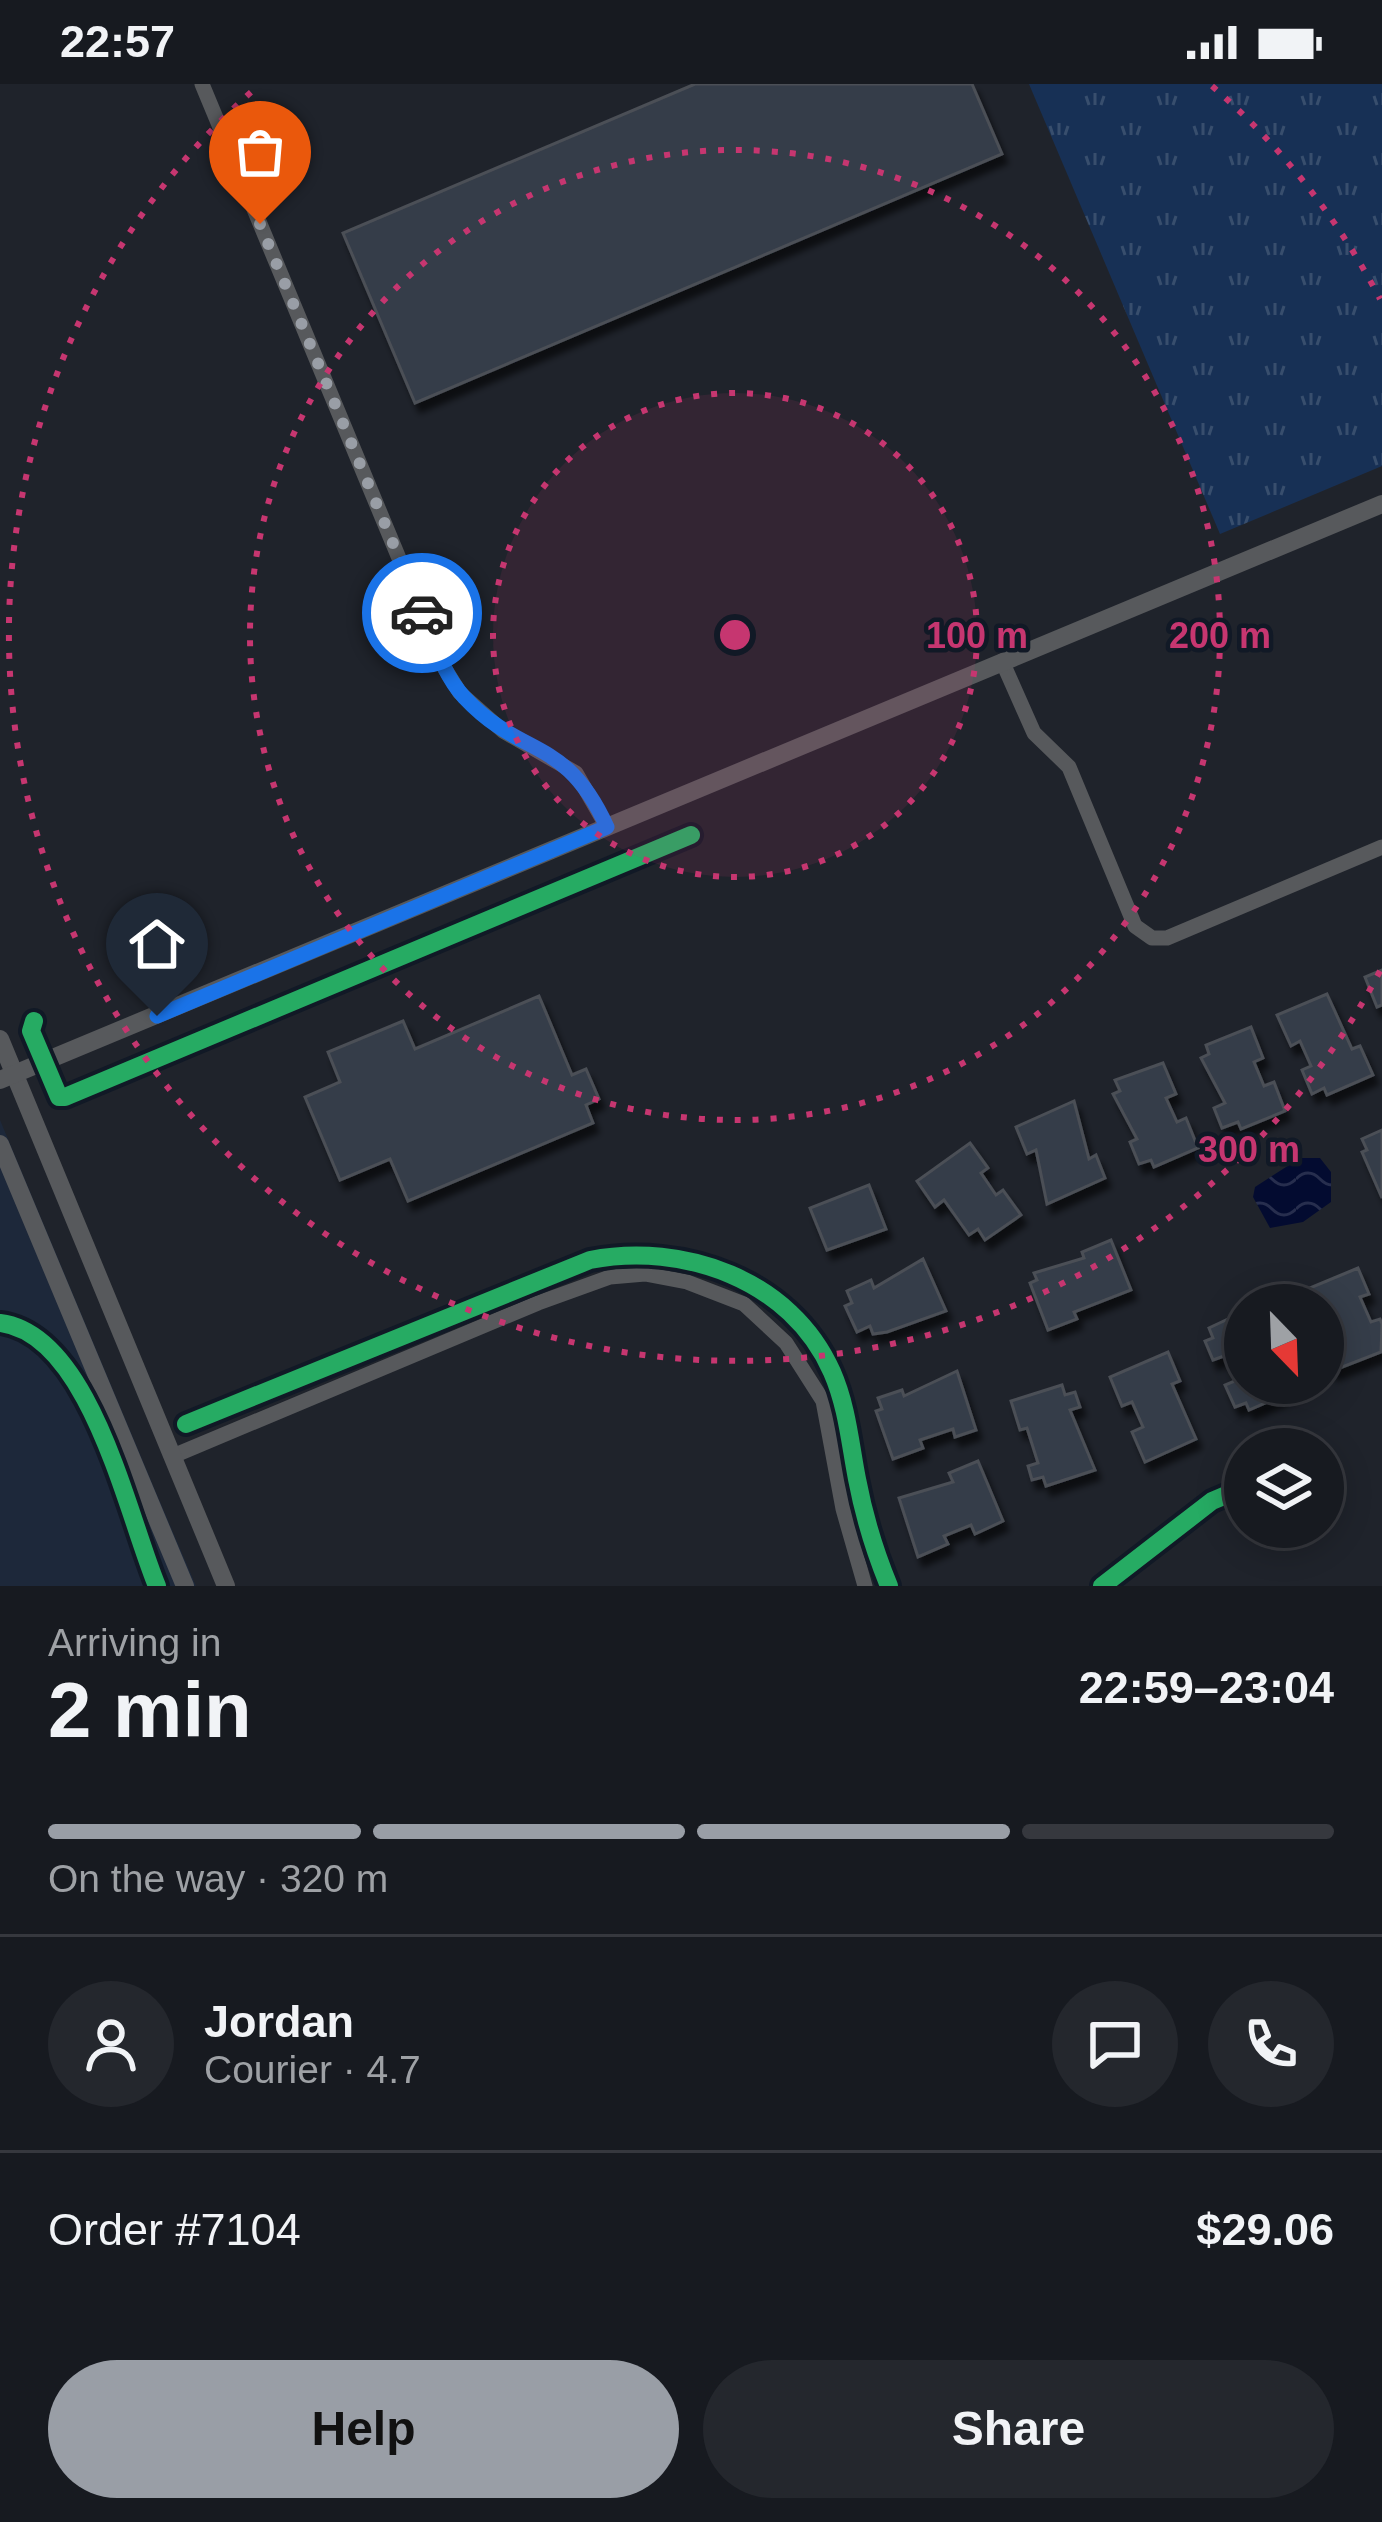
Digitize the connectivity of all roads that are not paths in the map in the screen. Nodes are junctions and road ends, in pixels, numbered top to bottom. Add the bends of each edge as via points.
1 (202, 84) edge
2 (1382, 505) edge
3 (1002, 661) junction
4 (607, 827) junction
5 (1382, 847) edge
6 (0, 1039) edge
7 (6, 1078) edge
8 (0, 1144) edge
9 (173, 1456) junction
10 (185, 1586) edge
11 (226, 1586) edge
12 (865, 1586) edge

1 - 4 street via 445,669 502,731 576,772
2 - 3 street
3 - 4 street
3 - 5 street via 1034,733 1070,767 1135,926 1152,938
4 - 7 street
6 - 7 street
7 - 9 street
8 - 10 street
9 - 11 street
9 - 12 street via 610,1277 645,1274 744,1304 815,1383

